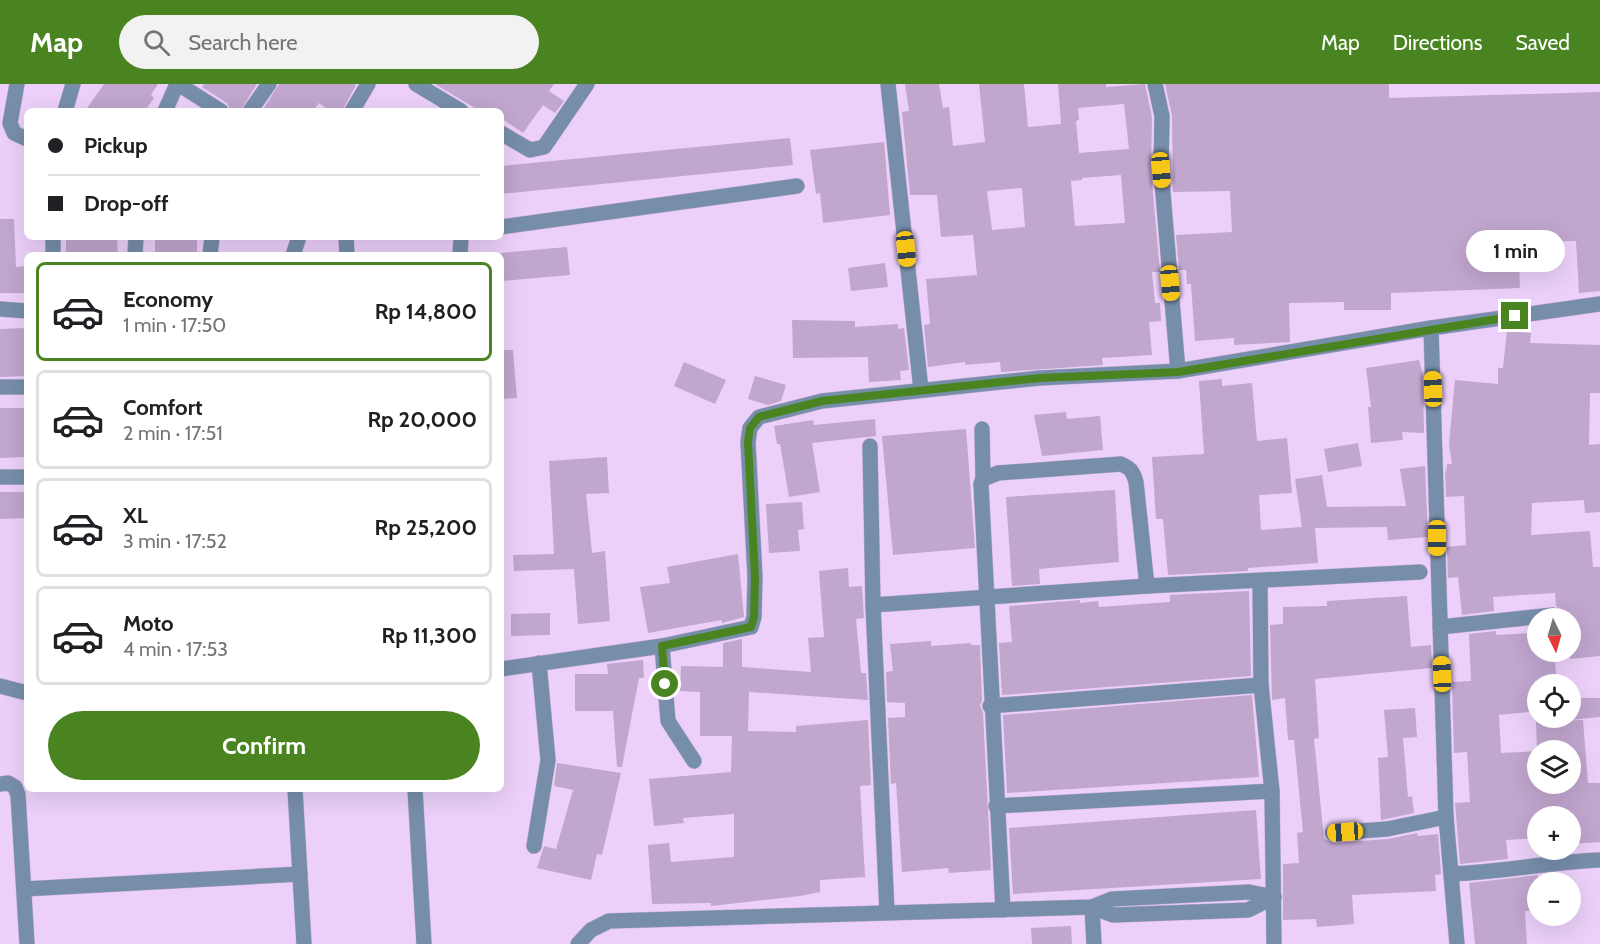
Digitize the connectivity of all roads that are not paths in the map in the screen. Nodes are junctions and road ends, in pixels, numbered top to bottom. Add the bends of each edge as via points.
1 (17, 84) edge
2 (73, 84) edge
3 (177, 84) edge
4 (269, 84) edge
5 (368, 84) edge
6 (416, 84) edge
7 (888, 84) edge
8 (1155, 84) edge
9 (579, 86) edge
10 (65, 108) edge
11 (166, 108) edge
12 (216, 108) edge
13 (252, 108) edge
14 (354, 108) edge
15 (456, 108) edge
16 (504, 136) edge
17 (24, 138) edge
18 (797, 186) dead end
19 (504, 227) edge
20 (1600, 303) edge
21 (0, 309) edge
22 (24, 310) edge
23 (1431, 328) junction
24 (1178, 372) junction
25 (0, 387) edge
26 (24, 387) edge
27 (921, 390) junction
28 (982, 429) dead end
29 (870, 446) dead end
30 (0, 477) edge
31 (24, 477) edge
32 (983, 479) junction
33 (1420, 573) dead end
34 (1260, 582) junction
35 (1147, 586) junction
36 (987, 597) junction
37 (873, 605) junction
38 (1527, 618) edge
39 (1440, 627) junction
40 (662, 646) junction
41 (539, 663) junction
42 (504, 669) edge
43 (1261, 685) junction
44 (0, 686) edge
45 (24, 692) edge
46 (990, 706) junction
47 (694, 761) dead end
48 (14, 786) edge
49 (1272, 791) junction
50 (295, 792) edge
51 (415, 792) edge
52 (996, 806) junction
53 (1446, 817) junction
54 (1333, 833) dead end
55 (534, 846) dead end
56 (1600, 860) edge
57 (300, 874) junction
58 (1452, 874) junction
59 (24, 889) junction
60 (1274, 897) junction
61 (1092, 907) junction
62 (1003, 910) junction
63 (887, 912) junction
64 (27, 944) edge
65 (304, 944) edge
66 (424, 944) edge
67 (579, 944) edge
68 (1094, 944) edge
69 (1274, 944) edge
70 (1457, 944) edge

1 - 17 street via 10,123 14,133
2 - 10 street
3 - 11 street
3 - 12 street
4 - 13 street
5 - 14 street
6 - 15 street
7 - 27 street
8 - 24 street via 1162,116 1161,170
9 - 16 street via 544,147 531,150
18 - 19 street
20 - 23 street
21 - 22 street
23 - 24 street
23 - 39 street
24 - 27 street via 1040,378
25 - 26 street
27 - 40 street via 822,401 759,417 750,428 748,442 755,577 751,627
28 - 32 street
29 - 37 street
30 - 31 street
32 - 35 street via 998,473 1120,464 1128,467 1136,482
32 - 36 street
33 - 34 street
34 - 35 street
34 - 43 street
35 - 36 street
36 - 37 street
36 - 46 street
37 - 63 street
38 - 39 street
39 - 53 street
40 - 41 street
40 - 47 street via 669,721
41 - 42 street
41 - 55 street via 548,760
43 - 46 street
43 - 49 street
44 - 45 street
46 - 52 street
48 - 59 street
49 - 52 street
49 - 60 street
50 - 57 street
51 - 66 street
52 - 62 street
53 - 54 street via 1387,829
53 - 58 street
56 - 58 street
57 - 59 street
57 - 65 street
58 - 70 street
59 - 64 street
60 - 61 street via 1248,910 1113,915
60 - 69 street
61 - 62 street
61 - 68 street
62 - 63 street
63 - 67 street via 609,921 591,930

